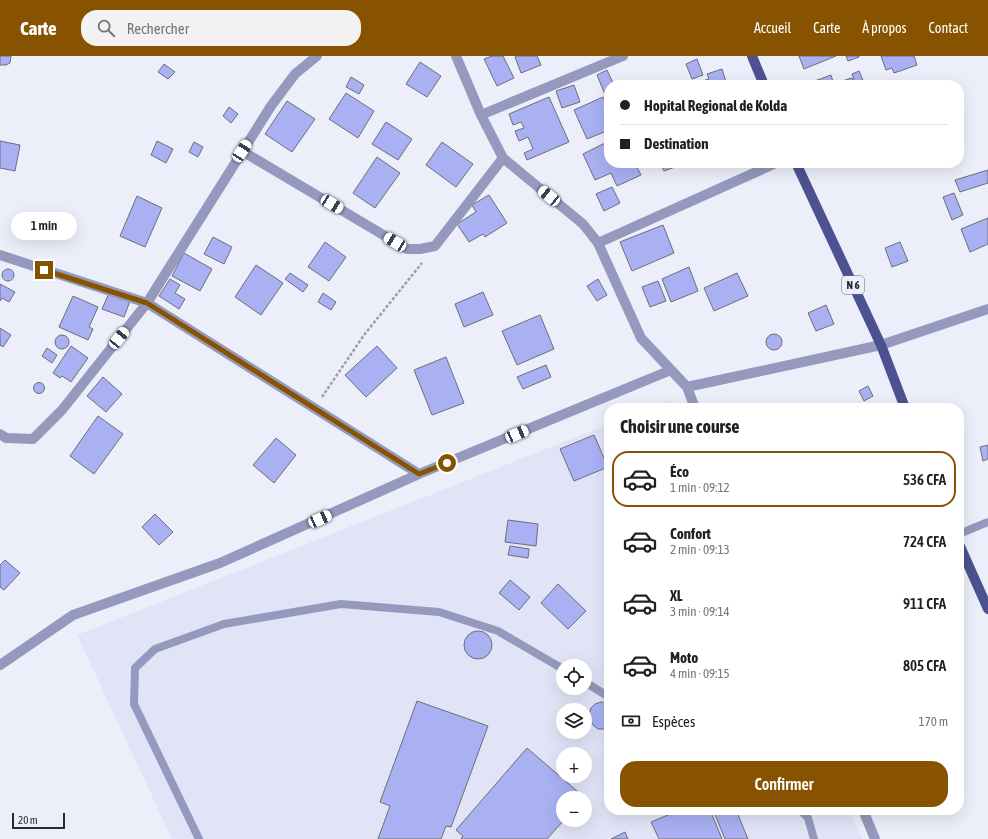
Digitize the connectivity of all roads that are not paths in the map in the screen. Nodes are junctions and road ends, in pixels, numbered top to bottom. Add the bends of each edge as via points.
1 (317, 56) edge
2 (456, 56) edge
3 (623, 56) edge
4 (752, 56) edge
5 (762, 80) edge
6 (481, 115) junction
7 (242, 151) junction
8 (503, 158) junction
9 (765, 168) edge
10 (798, 168) edge
11 (598, 243) junction
12 (0, 255) edge
13 (147, 303) junction
14 (988, 309) edge
15 (881, 345) junction
16 (671, 370) junction
17 (687, 387) junction
18 (693, 403) edge
19 (903, 403) edge
20 (0, 434) edge
21 (419, 474) junction
22 (988, 522) edge
23 (964, 532) edge
24 (964, 555) edge
25 (988, 609) edge
26 (0, 665) edge
27 (556, 665) edge
28 (592, 686) edge
29 (604, 693) edge
30 (805, 815) edge
31 (865, 815) edge
32 (199, 839) edge
33 (814, 839) edge
34 (876, 839) edge

1 - 7 street via 295,74
2 - 6 street
3 - 6 street
4 - 5 main road
6 - 8 street
7 - 8 street via 407,249 435,246
7 - 13 street
8 - 11 street via 583,224
9 - 11 street
10 - 15 main road, N 6
11 - 16 street via 641,338
12 - 13 street
13 - 20 street via 62,410 33,439 6,438
13 - 21 street
14 - 15 street
15 - 17 street
15 - 19 main road, N 6
16 - 17 street
16 - 21 street
17 - 18 street
21 - 26 street via 220,563 73,615
22 - 23 lane
24 - 25 main road
27 - 32 lane via 498,631 439,612 341,604 224,624 155,649 135,668 134,704
28 - 29 lane
30 - 33 lane
31 - 34 street

